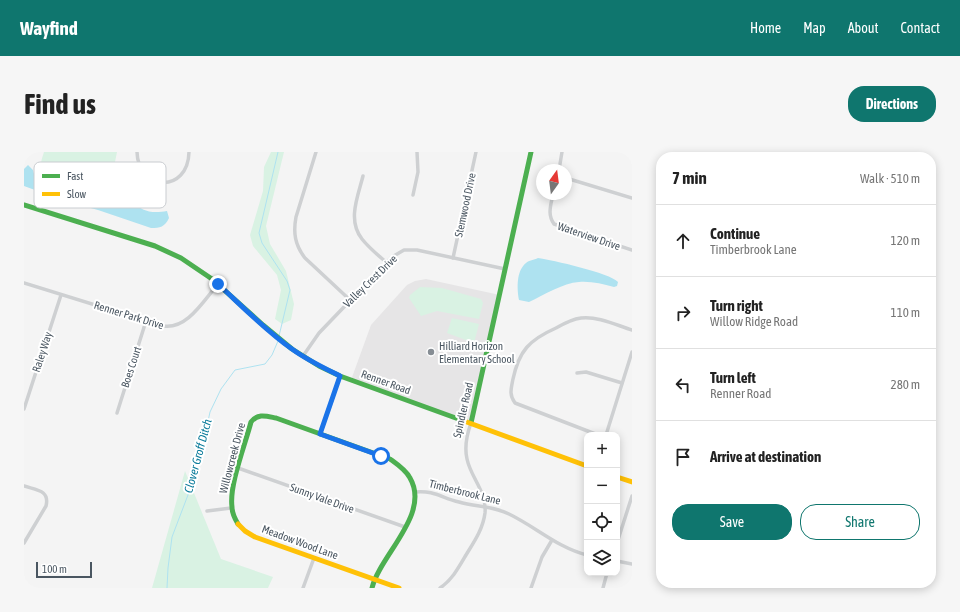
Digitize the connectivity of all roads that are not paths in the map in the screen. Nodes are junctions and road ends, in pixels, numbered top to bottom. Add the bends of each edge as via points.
1 (137, 152) edge
2 (189, 152) edge
3 (316, 152) edge
4 (417, 152) edge
5 (476, 152) edge
6 (531, 152) edge
7 (562, 152) edge
8 (138, 162) edge
9 (560, 164) edge
10 (363, 176) dead end
11 (572, 180) edge
12 (166, 182) edge
13 (413, 195) dead end
14 (632, 198) edge
15 (552, 200) edge
16 (24, 205) edge
17 (632, 250) edge
18 (453, 258) junction
19 (387, 263) junction
20 (505, 269) junction
21 (24, 283) edge
22 (218, 284) junction
23 (61, 294) junction
24 (350, 300) junction
25 (146, 320) junction
26 (632, 330) edge
27 (632, 352) edge
28 (303, 356) junction
29 (631, 357) edge
30 (576, 373) dead end
31 (340, 376) junction
32 (622, 383) junction
33 (24, 409) edge
34 (117, 413) dead end
35 (257, 416) joint
36 (471, 422) junction
37 (590, 432) edge
38 (607, 432) edge
39 (320, 434) junction
40 (584, 465) edge
41 (238, 468) junction
42 (620, 478) edge
43 (632, 482) edge
44 (24, 486) edge
45 (415, 492) junction
46 (632, 496) edge
47 (485, 507) junction
48 (231, 508) junction
49 (207, 511) dead end
50 (405, 527) junction
51 (552, 540) junction
52 (618, 540) edge
53 (24, 543) edge
54 (584, 554) edge
55 (314, 558) junction
56 (620, 562) edge
57 (632, 564) edge
58 (606, 576) edge
59 (374, 580) junction
60 (303, 588) edge
61 (372, 588) edge
62 (399, 588) edge
63 (440, 588) edge
64 (531, 588) edge
65 (603, 588) edge

1 - 8 street
2 - 12 street via 185,170 173,181
3 - 24 street via 296,217 296,242 305,258
4 - 13 street via 418,172
5 - 18 street, Stemwood Drive
6 - 20 street, Spindler Road
7 - 9 street
10 - 19 street via 354,212 357,232
11 - 14 street
15 - 17 street, Waterview Drive via 549,213 554,224
16 - 22 street, Renner Road via 155,246 188,262
18 - 19 street, Valley Crest Drive via 417,250 404,250
18 - 20 street, Valley Crest Drive
19 - 24 street, Valley Crest Drive
20 - 36 street, Spindler Road
21 - 23 street, Renner Park Drive
22 - 25 street, Renner Park Drive via 187,320 180,324 167,327
22 - 28 street, Renner Road
23 - 25 street, Renner Park Drive
23 - 33 street, Raley Way
24 - 28 street, Valley Crest Drive via 319,333
25 - 34 street, Boes Court
26 - 37 street via 594,318 579,318 540,335 519,357 511,389 515,403
27 - 29 street
28 - 31 street, Renner Road
29 - 32 street
30 - 32 street via 586,372
31 - 36 street, Renner Road
31 - 39 street
32 - 38 street
35 - 39 street, Timberbrook Lane via 276,418
35 - 41 street, Willowcreek Drive via 251,422
36 - 40 street, Renner Road
36 - 47 street, Spindler Road via 466,440 466,458 483,494
39 - 45 street, Timberbrook Lane via 394,462 404,469 413,483
41 - 48 street, Willowcreek Drive
41 - 50 street, Sunny Vale Drive
42 - 43 street
44 - 53 street via 43,492 46,496 46,506
45 - 47 street, Timberbrook Lane via 431,492 460,503
45 - 50 street via 414,509
46 - 52 street
47 - 51 street, Timberbrook Lane via 508,513
47 - 63 street, Spindler Road via 480,531 456,572
48 - 49 street
48 - 55 street, Meadow Wood Lane via 236,522 248,533
50 - 59 street
51 - 54 street, Timberbrook Lane
51 - 64 street via 542,557
55 - 59 street, Meadow Wood Lane
55 - 60 street
56 - 57 street
58 - 65 street
59 - 61 street
59 - 62 street, Meadow Wood Lane

